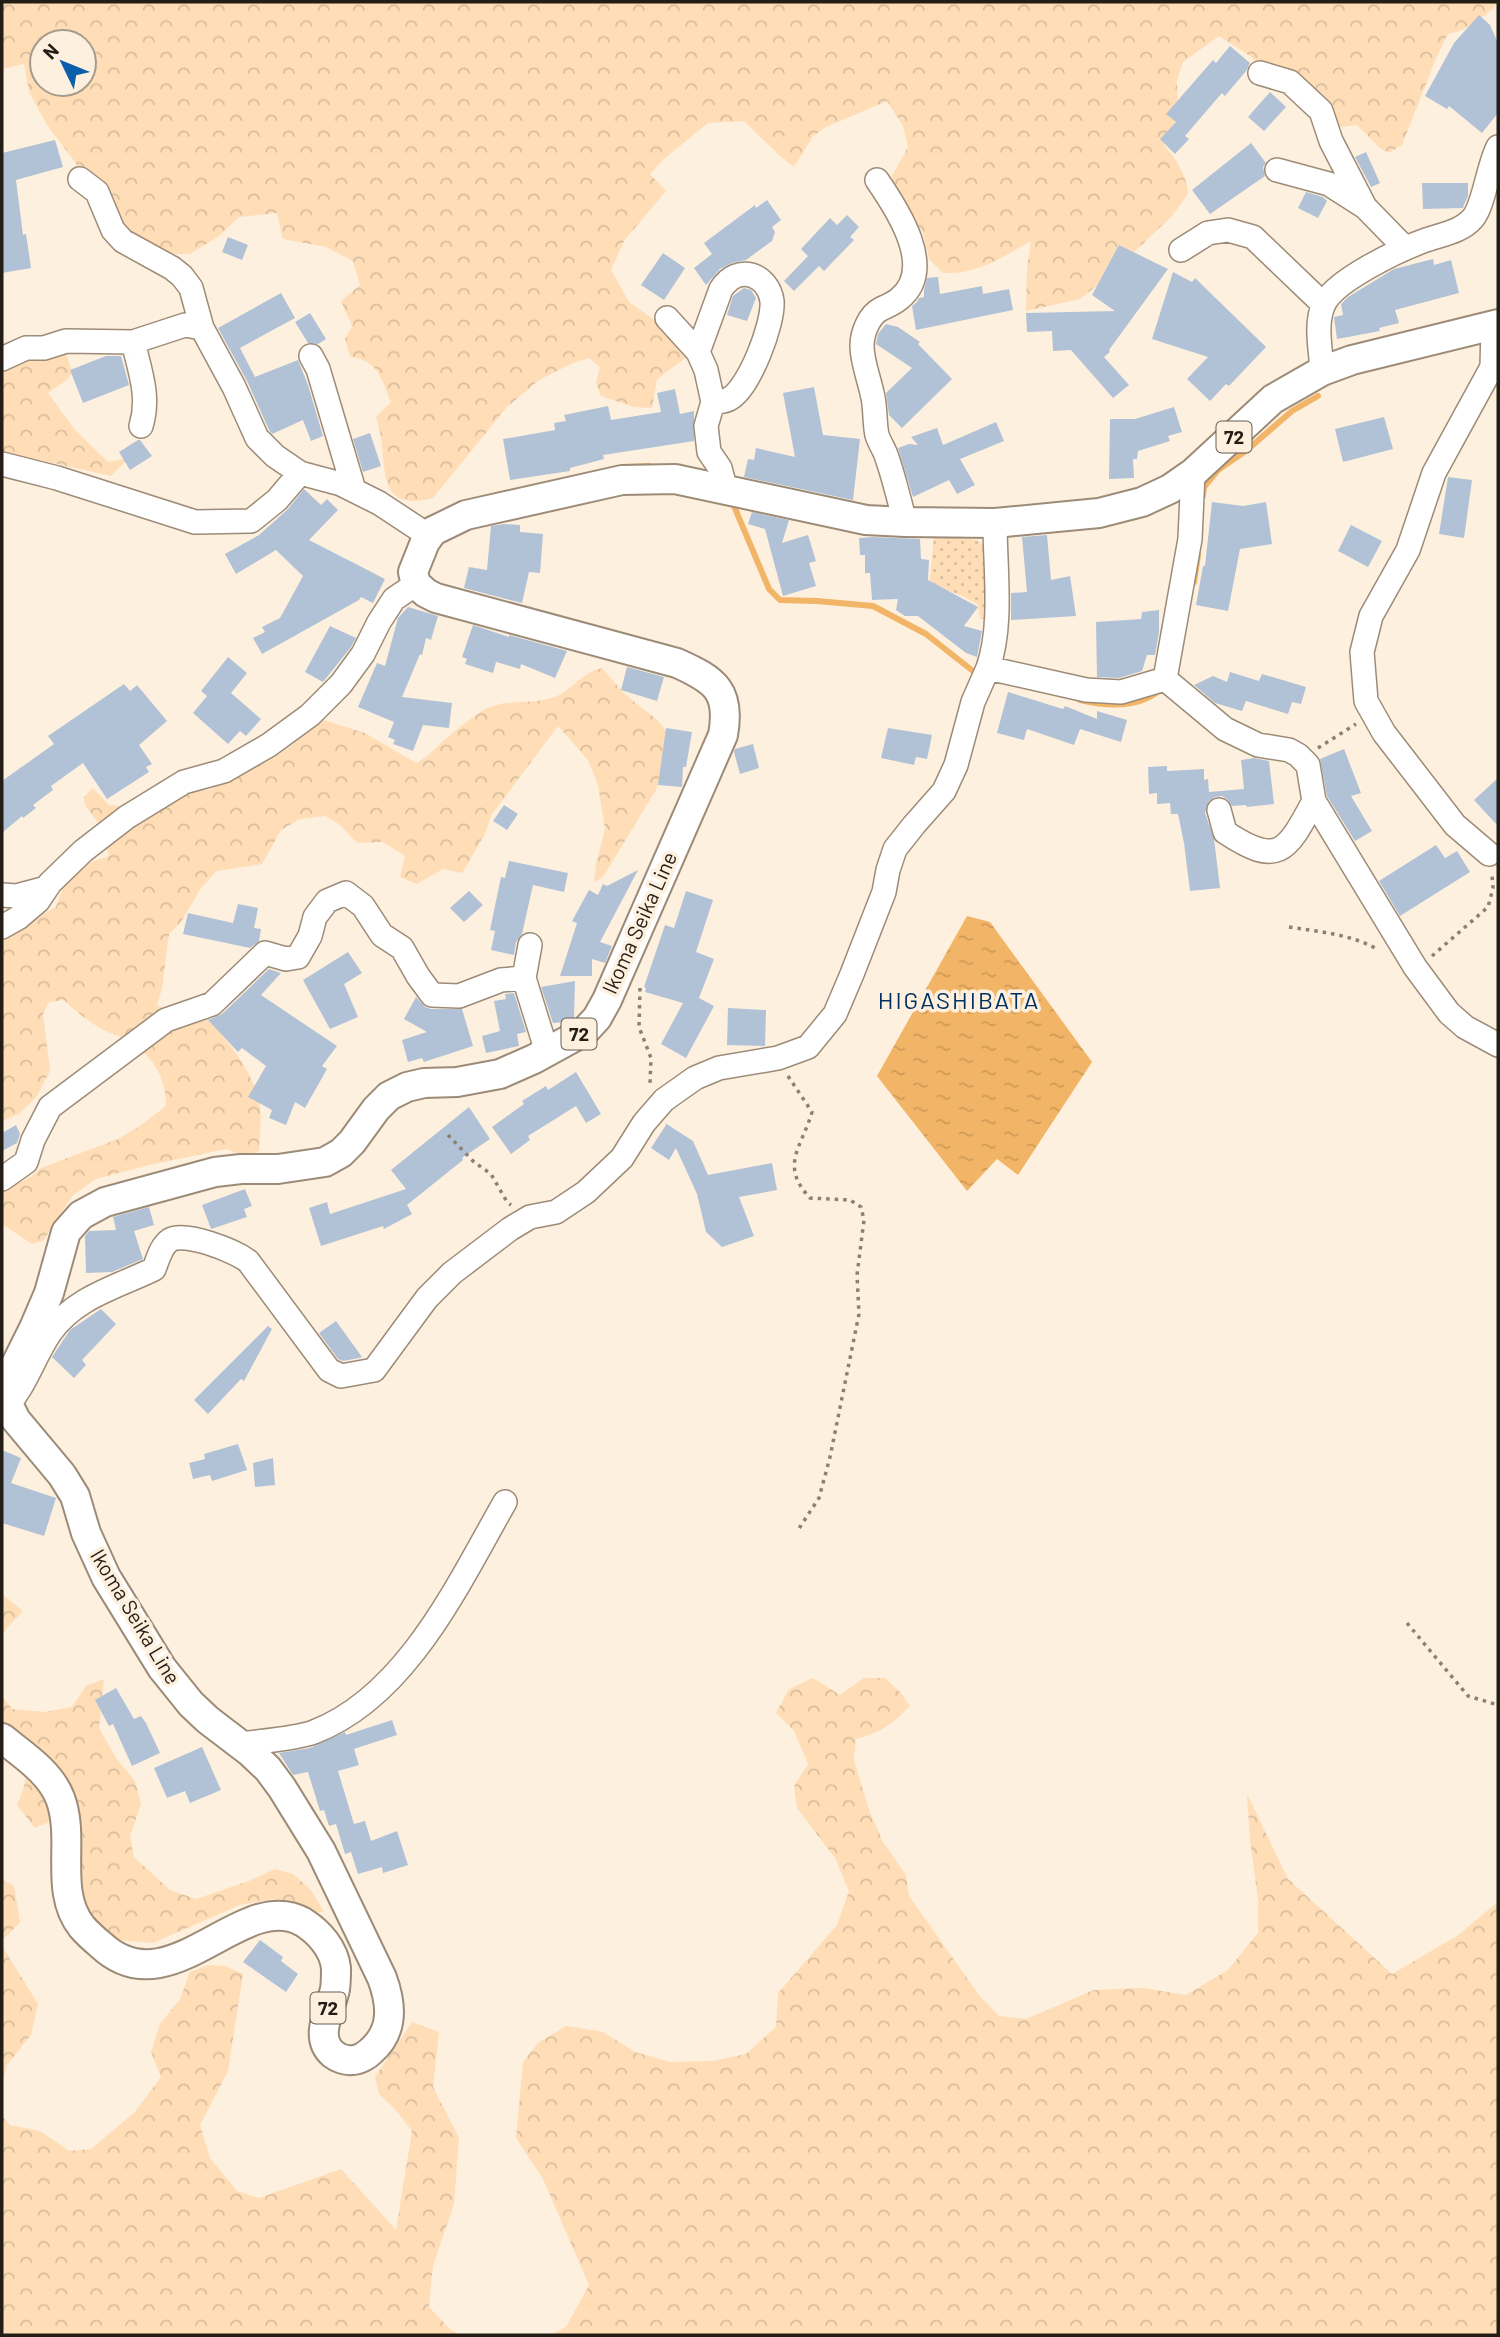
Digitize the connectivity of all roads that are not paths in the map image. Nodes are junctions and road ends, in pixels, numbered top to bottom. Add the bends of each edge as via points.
1 (1260, 74) dead end
2 (1498, 147) edge
3 (1277, 170) dead end
4 (80, 179) dead end
5 (877, 180) dead end
6 (1365, 207) junction
7 (1405, 248) junction
8 (1181, 250) dead end
9 (1323, 304) junction
10 (667, 318) dead end
11 (1495, 325) edge
12 (202, 328) junction
13 (133, 342) junction
14 (698, 352) junction
15 (311, 356) dead end
16 (2, 359) edge
17 (1322, 370) junction
18 (713, 402) junction
19 (141, 426) dead end
20 (2, 464) edge
21 (300, 473) junction
22 (1193, 473) junction
23 (354, 491) junction
24 (726, 491) junction
25 (905, 522) junction
26 (995, 523) junction
27 (429, 536) junction
28 (416, 584) junction
29 (988, 668) junction
30 (1165, 679) junction
31 (1314, 801) junction
32 (1219, 810) dead end
33 (1489, 854) road end
34 (46, 888) junction
35 (2, 895) edge
36 (2, 927) edge
37 (530, 945) dead end
38 (524, 978) junction
39 (1498, 1045) edge
40 (547, 1052) junction
41 (2, 1179) edge
42 (5, 1407) edge
43 (505, 1502) dead end
44 (2, 1738) edge
45 (240, 1744) junction

1 - 6 street via 1290,82 1321,111
2 - 7 street via 1475,216 1459,230
3 - 6 street via 1329,184
4 - 12 street via 97,192 113,230 123,241 182,276 191,288
5 - 25 street via 906,227 913,253 911,287 871,319 862,347 877,436
6 - 7 street
7 - 9 street via 1368,266
8 - 9 street via 1208,233 1228,230 1253,237
9 - 17 street
10 - 14 street
11 - 17 main road, 72
11 - 33 street via 1492,367 1434,473 1408,550 1371,616 1362,652 1366,701 1384,733 1455,825
12 - 13 street via 185,325
12 - 21 street via 257,438
13 - 16 street via 66,341 26,348
13 - 19 street via 145,392
14 - 18 street
14 - 18 street via 726,281 746,273 757,278 772,301 767,336 740,389 730,399
15 - 23 street
17 - 22 main road, 72 via 1273,399
18 - 24 street via 706,426 709,452 720,468
20 - 21 street via 195,522 251,521
21 - 23 street
22 - 26 main road, 72 via 1142,502 1099,513
22 - 30 street via 1191,539
23 - 27 street
24 - 25 main road, 72 via 866,520
24 - 27 main road, 72 via 675,479 622,480 466,515
25 - 26 main road, 72
26 - 29 street via 997,626
27 - 28 main road via 413,572
28 - 34 street via 394,599 363,654 310,715 224,771 184,782 127,817
28 - 40 main road, Ikoma Seika Line / 72 via 436,598 677,663 712,682 727,714 723,736 607,999 585,1031
29 - 30 street via 1086,690 1121,692
29 - 42 street via 944,791 895,849 870,934 835,1013 808,1047 778,1059 719,1068 664,1100 622,1158 586,1192 556,1212 530,1217 452,1273 427,1298 374,1370 341,1376 329,1370 248,1261 184,1236 169,1240 155,1269 97,1293 64,1317
30 - 31 street via 1225,729 1302,758 1308,765
31 - 32 street via 1295,836 1284,848 1270,852 1246,846 1225,832
31 - 39 street via 1449,1013
34 - 35 street
34 - 36 street via 38,901
37 - 38 street
38 - 40 street
38 - 41 street via 501,980 459,996 432,995 402,948 382,936 363,906 346,893 327,901 298,957 265,953 212,1004 166,1020 50,1107 26,1162
40 - 42 main road, Ikoma Seika Line / 72 via 500,1074 407,1087 389,1096 352,1142 325,1162 215,1172 105,1202 81,1215 66,1232 49,1293 7,1382
42 - 45 main road, Ikoma Seika Line / 72 via 75,1496 106,1577 162,1668 208,1720
43 - 45 street via 431,1629 392,1678 345,1716 312,1732
44 - 45 main road, Ikoma Seika Line / 72 via 51,1781 60,1799 68,1845 69,1899 81,1926 105,1949 129,1962 161,1963 240,1926 265,1918 293,1917 324,1940 332,1952 335,1989 324,2029 325,2043 339,2058 353,2061 382,2042 388,2026 390,2008 383,1978 321,1851 275,1779

